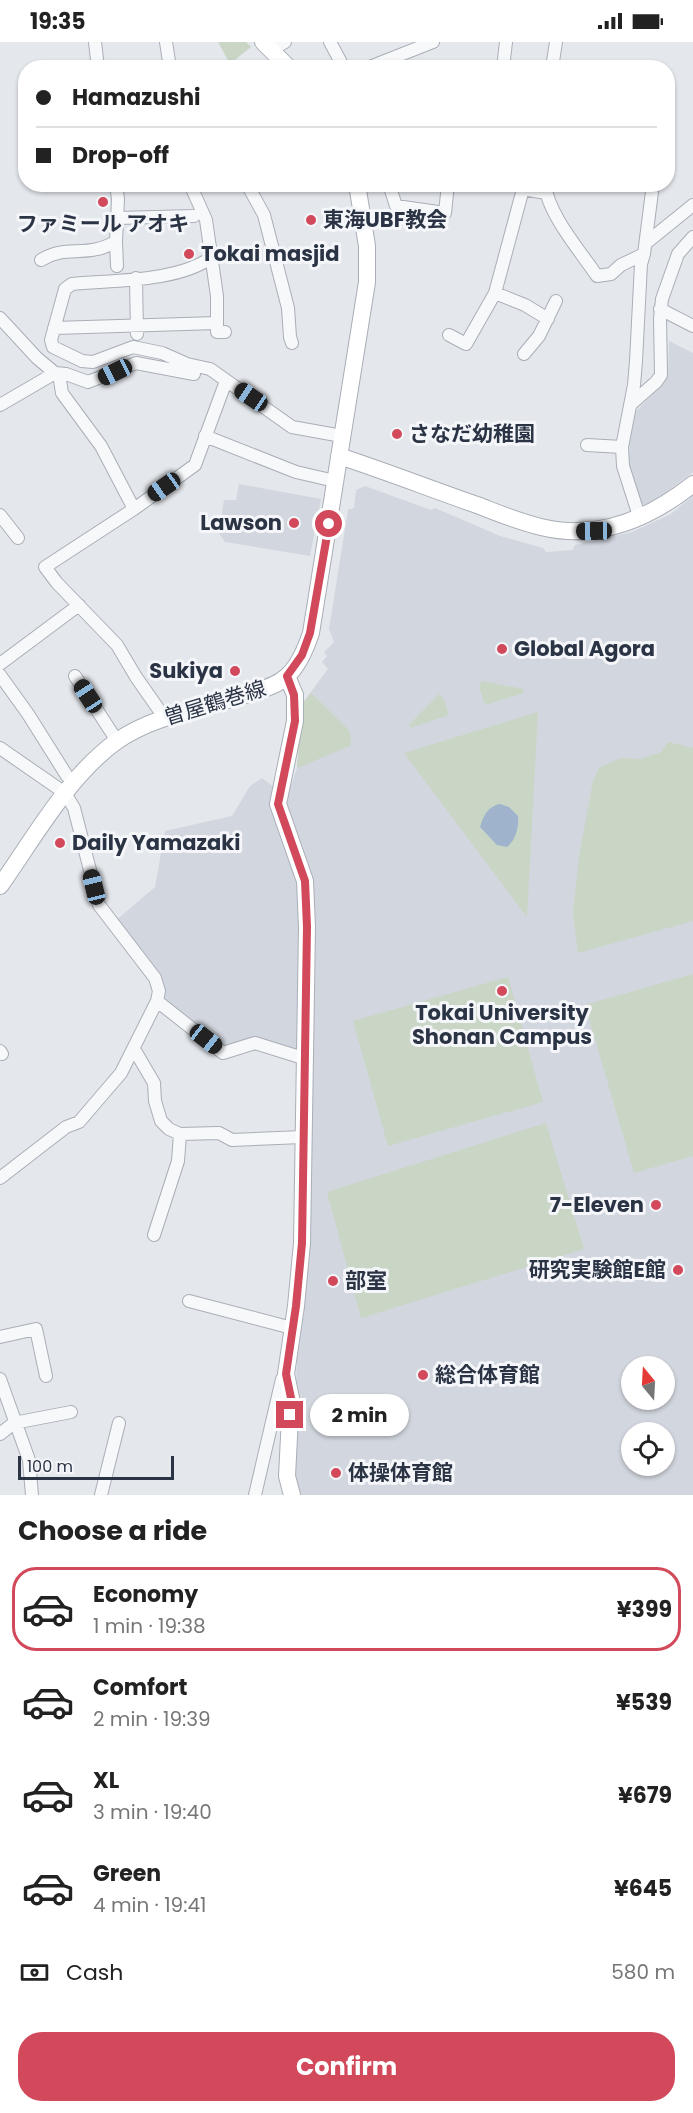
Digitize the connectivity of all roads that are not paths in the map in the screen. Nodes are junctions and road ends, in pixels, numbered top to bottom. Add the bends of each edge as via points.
1 (95, 42) edge
2 (166, 42) edge
3 (330, 42) edge
4 (433, 42) edge
5 (506, 42) edge
6 (556, 42) edge
7 (273, 45) edge
8 (97, 60) edge
9 (169, 60) edge
10 (283, 60) edge
11 (340, 60) edge
12 (398, 60) edge
13 (504, 60) edge
14 (553, 60) edge
15 (117, 192) edge
16 (194, 192) edge
17 (252, 192) edge
18 (358, 192) edge
19 (392, 192) edge
20 (447, 192) edge
21 (522, 192) edge
22 (546, 192) edge
23 (652, 192) edge
24 (693, 205) edge
25 (194, 216) dead end
26 (117, 218) junction
27 (693, 237) edge
28 (116, 242) junction
29 (645, 249) junction
30 (212, 257) junction
31 (41, 260) dead end
32 (117, 266) dead end
33 (136, 278) junction
34 (495, 293) junction
35 (556, 301) dead end
36 (660, 309) junction
37 (0, 318) edge
38 (548, 319) junction
39 (693, 326) edge
40 (54, 328) junction
41 (137, 330) junction
42 (449, 335) dead end
43 (292, 343) dead end
44 (524, 354) dead end
45 (57, 373) junction
46 (219, 375) junction
47 (0, 405) edge
48 (630, 405) junction
49 (205, 436) junction
50 (342, 436) junction
51 (587, 445) dead end
52 (622, 447) junction
53 (339, 456) junction
54 (335, 481) junction
55 (693, 484) edge
56 (134, 508) junction
57 (0, 515) edge
58 (640, 519) junction
59 (18, 538) dead end
60 (79, 605) junction
61 (0, 664) edge
62 (0, 675) edge
63 (75, 676) dead end
64 (287, 676) junction
65 (164, 717) junction
66 (117, 741) junction
67 (0, 748) edge
68 (69, 787) junction
69 (0, 886) edge
70 (158, 1001) junction
71 (134, 1049) junction
72 (303, 1058) junction
73 (180, 1134) junction
74 (302, 1137) junction
75 (0, 1178) edge
76 (154, 1235) dead end
77 (189, 1301) dead end
78 (292, 1328) junction
79 (0, 1337) edge
80 (286, 1374) junction
81 (46, 1376) dead end
82 (0, 1379) edge
83 (71, 1412) dead end
84 (14, 1423) junction
85 (119, 1423) dead end
86 (0, 1434) edge
87 (32, 1495) edge
88 (101, 1495) edge
89 (255, 1495) edge
90 (292, 1495) edge

1 - 8 street
2 - 9 street
3 - 11 street
4 - 12 street
5 - 13 street
6 - 14 street
7 - 10 street
15 - 26 street
16 - 30 street via 206,220
17 - 43 street via 264,215 288,308
18 - 50 street, 曽屋鶴巻線 via 367,282
19 - 20 street via 396,206 445,213
21 - 34 street
22 - 29 street via 553,210 597,276 611,274
23 - 29 street
24 - 29 street
25 - 26 street
26 - 28 street
27 - 36 street via 678,254
28 - 31 street via 97,249 67,250
28 - 32 street
29 - 48 street
30 - 33 street via 201,266 171,275
30 - 41 street via 221,327
33 - 40 street via 72,284 65,289
33 - 41 street
34 - 38 street via 525,304
34 - 42 street via 466,344
35 - 38 street
36 - 39 street
36 - 48 street via 661,375
37 - 45 street via 37,358
38 - 44 street
40 - 41 street
40 - 46 street via 53,347 82,361 93,362 133,347 162,353
45 - 46 street via 88,382 136,363
45 - 47 street
45 - 56 street via 62,393 101,446
46 - 49 street
46 - 50 street via 292,427
48 - 52 street
49 - 54 street via 296,472
49 - 56 street via 195,465
50 - 53 street, 曽屋鶴巻線
51 - 52 street
52 - 58 street via 623,466
53 - 54 street, 曽屋鶴巻線
53 - 58 street via 559,531 594,531
54 - 64 street, 曽屋鶴巻線 via 310,633 302,655
55 - 58 street
56 - 60 street via 45,567
57 - 59 street
60 - 61 street
60 - 65 street via 117,645
62 - 68 street via 28,714
63 - 66 street
64 - 65 street, 曽屋鶴巻線 via 270,687
64 - 72 street via 294,695 295,721 278,804 305,881
65 - 66 street, 曽屋鶴巻線
66 - 68 street, 曽屋鶴巻線
67 - 68 street
68 - 69 street, 曽屋鶴巻線
68 - 70 street via 99,905 155,978
70 - 71 street
70 - 72 street via 223,1053 255,1043
71 - 73 street via 154,1083 154,1101 161,1121
71 - 75 street via 121,1073 79,1122 66,1127
72 - 74 street
73 - 74 street via 219,1133 232,1140
73 - 76 street via 178,1161
74 - 78 street via 302,1243
77 - 78 street
78 - 80 street
79 - 81 street via 36,1329
80 - 89 street
80 - 90 street via 291,1398 287,1476
82 - 84 street
83 - 84 street
84 - 86 street
84 - 87 street via 29,1460
85 - 88 street

